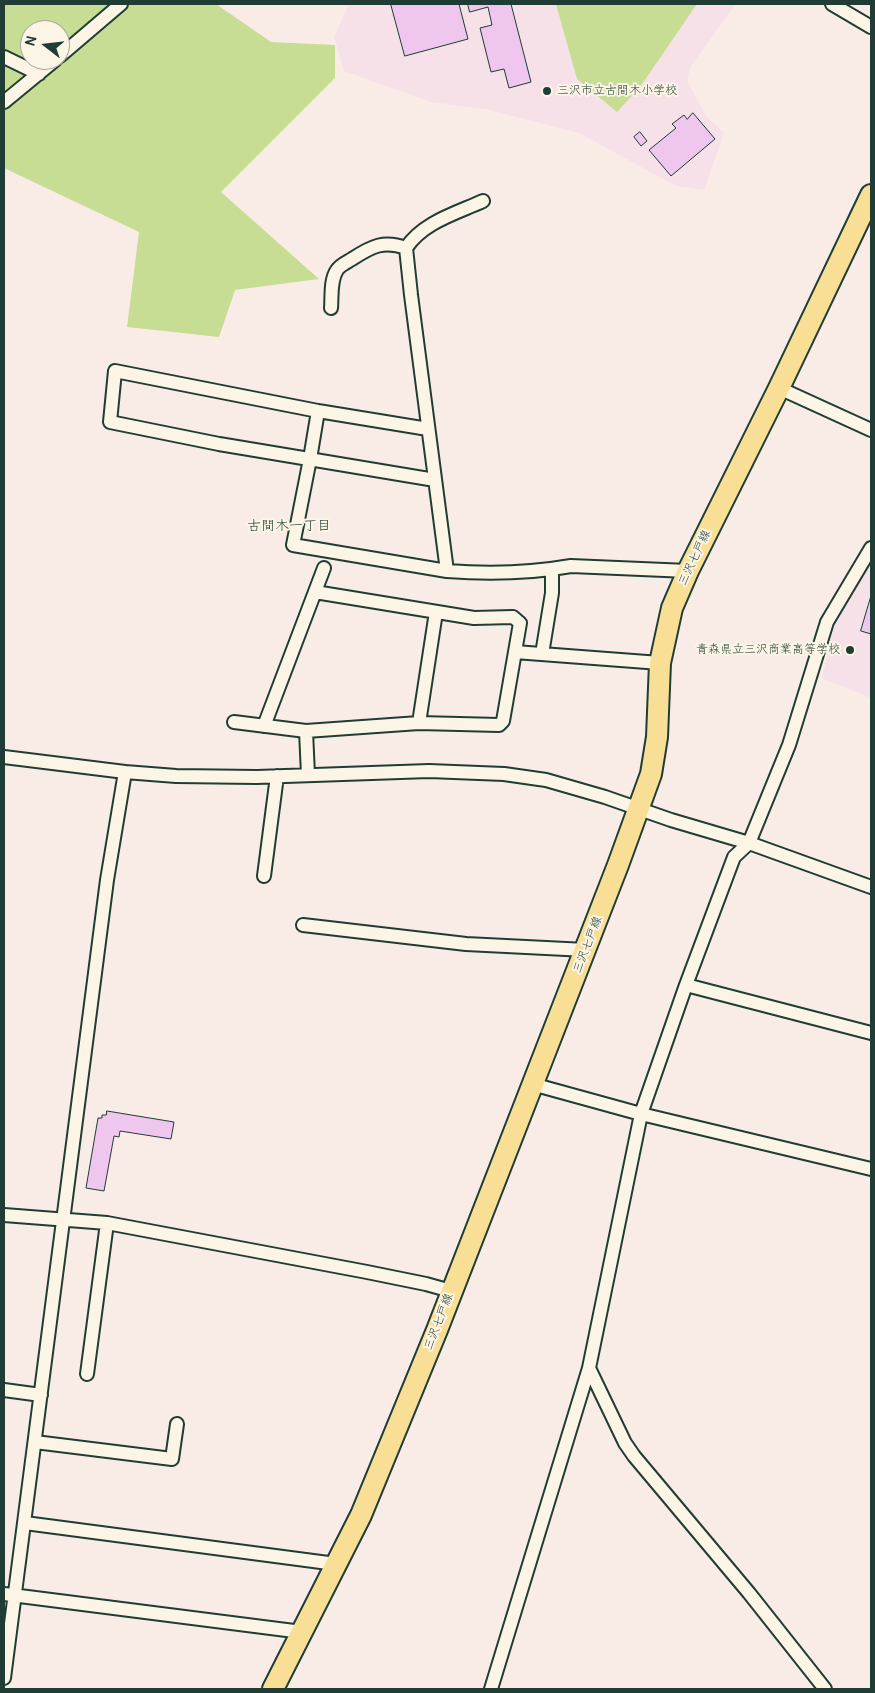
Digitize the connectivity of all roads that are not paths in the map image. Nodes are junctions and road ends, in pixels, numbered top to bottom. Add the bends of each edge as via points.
1 (121, 4) edge
2 (832, 4) edge
3 (871, 27) edge
4 (70, 47) edge
5 (4, 57) edge
6 (44, 70) edge
7 (40, 74) junction
8 (4, 102) edge
9 (871, 195) edge
10 (483, 200) dead end
11 (406, 248) junction
12 (331, 308) dead end
13 (779, 388) junction
14 (318, 411) junction
15 (428, 429) junction
16 (871, 430) edge
17 (310, 459) junction
18 (435, 480) junction
19 (871, 548) edge
20 (324, 568) dead end
21 (552, 569) junction
22 (688, 570) junction
23 (447, 571) junction
24 (315, 592) junction
25 (436, 612) junction
26 (516, 652) junction
27 (542, 654) junction
28 (660, 663) junction
29 (234, 722) dead end
30 (419, 723) junction
31 (264, 726) junction
32 (306, 731) junction
33 (4, 757) edge
34 (125, 772) junction
35 (308, 775) junction
36 (277, 776) junction
37 (638, 808) junction
38 (749, 843) junction
39 (264, 876) dead end
40 (871, 887) edge
41 (303, 925) dead end
42 (586, 950) junction
43 (686, 985) junction
44 (871, 1034) edge
45 (532, 1084) junction
46 (641, 1114) junction
47 (871, 1169) edge
48 (4, 1215) edge
49 (64, 1219) junction
50 (107, 1223) junction
51 (451, 1291) junction
52 (590, 1368) junction
53 (87, 1374) dead end
54 (4, 1390) edge
55 (41, 1395) junction
56 (177, 1424) dead end
57 (35, 1442) junction
58 (25, 1523) junction
59 (336, 1564) junction
60 (9, 1595) edge
61 (302, 1632) junction
62 (4, 1678) edge
63 (273, 1689) edge
64 (491, 1689) edge
65 (825, 1689) edge

1 - 4 street
2 - 3 street
5 - 7 street
6 - 7 street
7 - 8 street
9 - 13 main road, 三沢七戸線
10 - 11 street via 426,227
11 - 12 street via 394,243 373,246 344,264 337,270 333,281
11 - 15 street
13 - 16 street
13 - 22 main road, 三沢七戸線
14 - 15 street
14 - 17 street
14 - 17 street via 115,372 110,422
15 - 18 street
17 - 18 street
17 - 23 street via 293,545
18 - 23 street
19 - 38 street via 827,622 789,745
20 - 24 street
21 - 22 street via 571,566
21 - 23 street
21 - 27 street via 552,593
22 - 28 main road, 三沢七戸線 via 672,608
24 - 25 street
24 - 31 street
25 - 26 street via 474,618 513,617 520,622
25 - 30 street
26 - 27 street
26 - 30 street via 504,721 499,725
27 - 28 street
28 - 37 main road, 三沢七戸線 via 657,737 651,774
29 - 31 street
30 - 32 street
31 - 32 street
32 - 35 street
33 - 34 street
34 - 36 street via 176,776
34 - 49 street via 107,880
35 - 36 street
35 - 37 street via 429,771 504,774 546,780
36 - 39 street
37 - 38 street
37 - 42 main road, 三沢七戸線
38 - 40 street
38 - 43 street via 734,856
41 - 42 street via 466,944
42 - 45 main road, 三沢七戸線
43 - 44 street
43 - 46 street
45 - 46 street
45 - 51 main road, 三沢七戸線
46 - 47 street
46 - 52 street
48 - 49 street
49 - 50 street
49 - 55 street
50 - 51 street
50 - 53 street
51 - 59 main road, 三沢七戸線 via 361,1515
52 - 64 street
52 - 65 street via 634,1456
54 - 55 street
55 - 57 street
56 - 57 street via 172,1459
57 - 58 street
58 - 59 street
58 - 60 street
59 - 61 main road, 三沢七戸線
60 - 61 street
60 - 62 street
61 - 63 main road, 三沢七戸線

